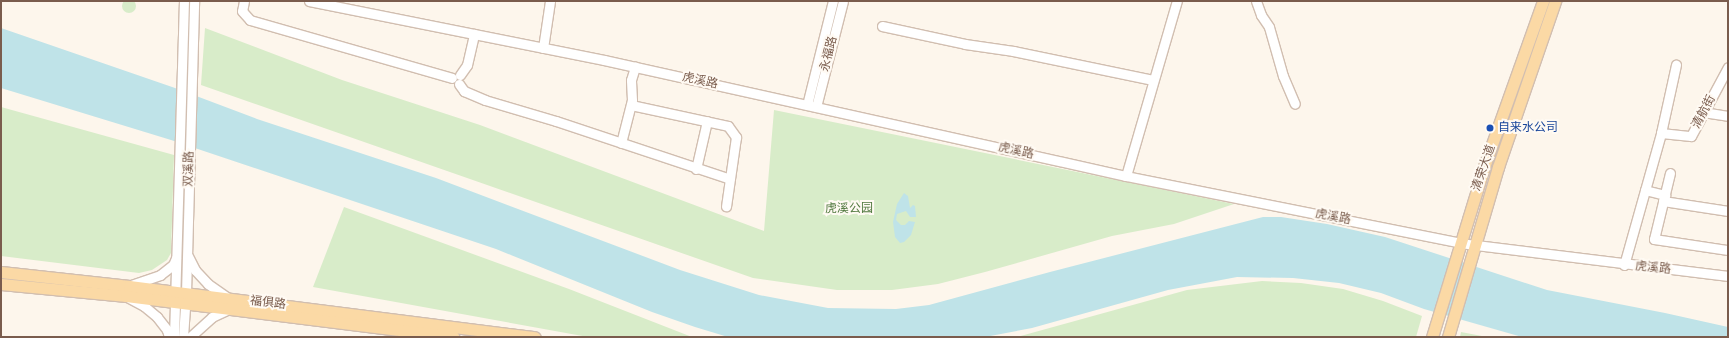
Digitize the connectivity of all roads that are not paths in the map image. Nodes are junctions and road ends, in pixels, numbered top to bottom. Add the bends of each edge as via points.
1 (184, 1) edge
2 (194, 1) edge
3 (244, 1) edge
4 (309, 1) edge
5 (550, 1) edge
6 (833, 1) edge
7 (843, 1) edge
8 (1177, 1) edge
9 (1256, 1) edge
10 (1543, 1) edge
11 (1555, 1) edge
12 (882, 26) dead end
13 (474, 34) junction
14 (543, 48) junction
15 (1676, 65) dead end
16 (635, 67) junction
17 (1728, 67) edge
18 (457, 79) junction
19 (1153, 80) junction
20 (631, 104) junction
21 (1295, 104) dead end
22 (811, 106) junction
23 (1703, 112) junction
24 (1728, 116) edge
25 (707, 121) junction
26 (1661, 133) junction
27 (621, 143) junction
28 (184, 157) junction
29 (696, 169) junction
30 (1670, 173) dead end
31 (1126, 176) junction
32 (730, 179) junction
33 (1645, 190) junction
34 (1664, 198) junction
35 (726, 206) dead end
36 (1728, 211) edge
37 (1460, 243) junction
38 (1474, 245) junction
39 (1728, 250) edge
40 (187, 254) junction
41 (177, 255) junction
42 (1624, 264) junction
43 (1, 272) edge
44 (1728, 276) edge
45 (1, 284) edge
46 (127, 291) junction
47 (181, 298) junction
48 (229, 304) junction
49 (1433, 332) edge
50 (1449, 334) edge
51 (516, 335) edge
52 (169, 337) edge
53 (174, 337) edge
54 (183, 337) edge
55 (190, 337) edge
56 (453, 337) edge
57 (535, 337) edge

1 - 28 street, 双溪路
2 - 28 street, 双溪路 via 192,82
3 - 18 street via 242,11 250,20
4 - 13 street, 虎溪路
5 - 14 street
6 - 22 street, 永福路
7 - 22 street, 永福路
8 - 19 street
9 - 21 street via 1269,27 1285,82
10 - 37 main road, 清荣大道 via 1492,142
11 - 38 main road, 清荣大道
12 - 19 street
13 - 14 street, 虎溪路
13 - 18 street via 467,65
14 - 16 street, 虎溪路
15 - 26 street
16 - 20 street via 631,80
16 - 22 street, 虎溪路
17 - 23 street, 清航街
18 - 27 street via 464,90 485,100
19 - 31 street
20 - 25 street
20 - 27 street
22 - 31 street, 虎溪路
23 - 24 street
23 - 26 street, 清航街 via 1691,136
25 - 29 street
25 - 32 street via 728,126 736,137
26 - 33 street
27 - 29 street
28 - 40 street, 双溪路
28 - 41 street, 双溪路
29 - 32 street
30 - 34 street
31 - 37 street, 虎溪路
32 - 35 street
33 - 34 street
33 - 42 street
34 - 36 street
34 - 39 street via 1654,239
37 - 38 street, 虎溪路
37 - 49 main road, 清荣大道
38 - 42 street, 虎溪路
38 - 50 main road, 清荣大道
40 - 47 street, 双溪路
40 - 48 street via 195,270
41 - 46 street via 173,265 160,276
41 - 47 street, 双溪路
42 - 44 street, 虎溪路
43 - 46 main road, 福俱路
45 - 46 main road, 福俱路
46 - 47 main road, 福俱路
46 - 52 street via 157,317
47 - 48 main road, 福俱路
47 - 53 street, 双溪路
47 - 54 street, 双溪路
48 - 51 main road, 福俱路
48 - 55 street
48 - 56 main road, 福俱路
51 - 57 main road, 福俱路

